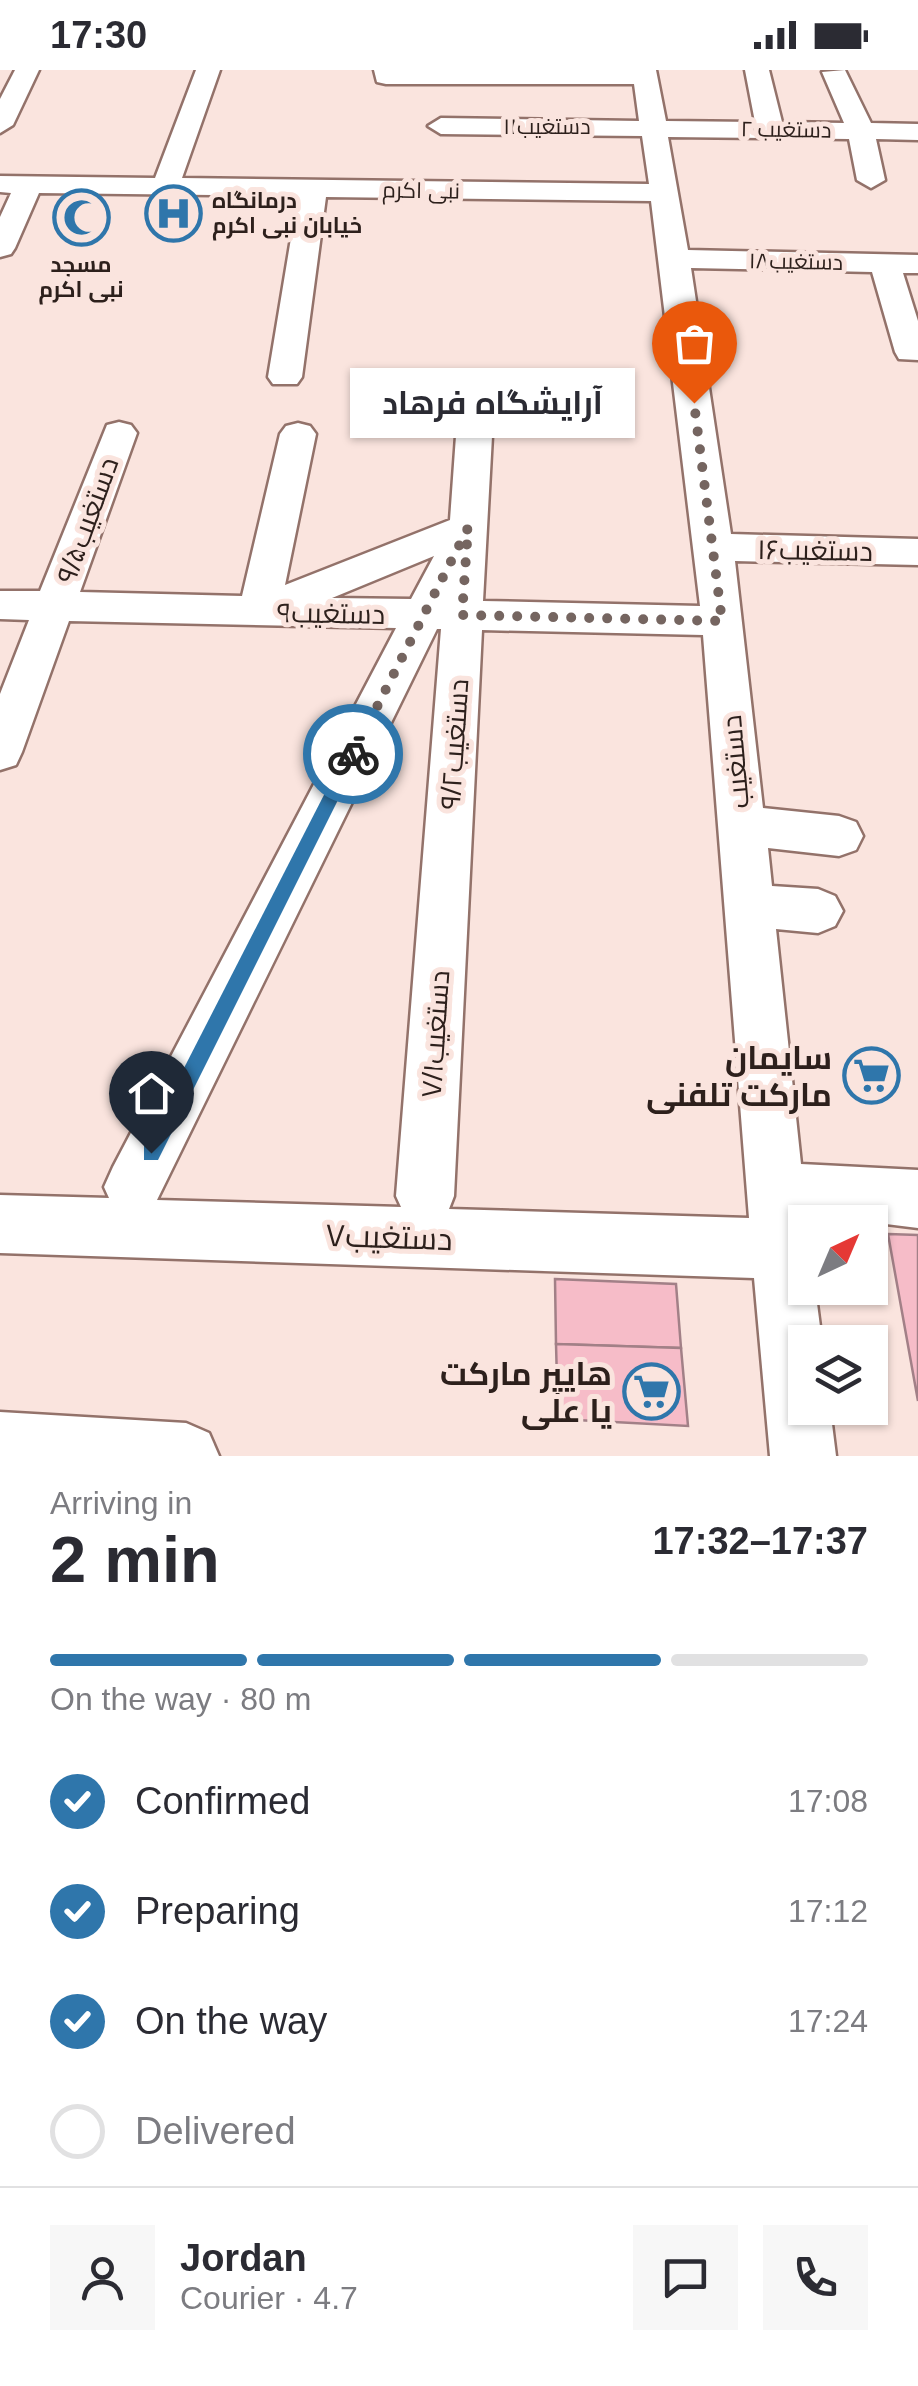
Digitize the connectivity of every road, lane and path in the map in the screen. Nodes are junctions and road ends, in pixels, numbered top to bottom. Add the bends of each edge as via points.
1 (27, 70) edge
2 (208, 70) edge
3 (386, 70) edge
4 (757, 70) edge
5 (834, 72) edge
6 (645, 74) edge
7 (525, 77) junction
8 (0, 125) edge
9 (441, 126) dead end
10 (539, 126) junction
11 (654, 126) junction
12 (770, 129) junction
13 (861, 131) junction
14 (918, 132) edge
15 (871, 180) dead end
16 (14, 185) edge
17 (166, 186) junction
18 (313, 188) junction
19 (662, 193) junction
20 (0, 248) edge
21 (675, 258) junction
22 (886, 263) junction
23 (918, 264) edge
24 (911, 352) dead end
25 (285, 377) dead end
26 (120, 433) dead end
27 (298, 434) dead end
28 (474, 436) dead end
29 (468, 528) junction
30 (712, 547) junction
31 (918, 552) edge
32 (0, 606) edge
33 (55, 606) junction
34 (259, 611) junction
35 (462, 615) junction
36 (722, 621) junction
37 (0, 752) edge
38 (740, 825) junction
39 (839, 836) dead end
40 (445, 872) joint
41 (748, 904) junction
42 (818, 911) dead end
43 (133, 1188) dead end
44 (774, 1192) junction
45 (425, 1196) dead end
46 (918, 1198) edge
47 (0, 1224) edge
48 (779, 1250) junction
49 (0, 1444) edge
50 (186, 1456) edge
51 (803, 1456) edge

1 - 8 street
2 - 17 street
3 - 7 street via 386,77
4 - 12 street
5 - 13 street
6 - 7 street
6 - 11 street, دستغیب
7 - 10 street
9 - 10 street, دستغیب۱۱
10 - 11 street, دستغیب۱۱
11 - 12 street, دستغیب۲۰
11 - 19 street, دستغیب
12 - 13 street, دستغیب۲۰
13 - 14 street, دستغیب۲۰
13 - 15 street
16 - 17 street, نبی اکرم
16 - 20 street
17 - 18 street, نبی اکرم
18 - 19 street, نبی اکرم
18 - 25 street
19 - 21 street, دستغیب
21 - 22 street, دستغیب۱۸
21 - 30 street, دستغیب
22 - 23 street, دستغیب۱۸
22 - 24 street
26 - 33 street, ۹/۵دستغیب
27 - 34 street
28 - 29 street, دستغیب۹/۲
29 - 34 street
29 - 35 street, دستغیب۹/۲
29 - 43 street
30 - 31 street, دستغیب۱۶
30 - 36 street, دستغیب
32 - 33 street, دستغیب۹
33 - 34 street, دستغیب۹
33 - 37 street, ۹/۵دستغیب
34 - 35 street, دستغیب۹
35 - 36 street, دستغیب۹
35 - 40 street, دستغیب۹/۲
36 - 38 street, دستغیب
38 - 39 street
38 - 41 street, دستغیب
40 - 45 street, دستغیب۷/۱
41 - 42 street
41 - 44 street, دستغیب
44 - 46 street
44 - 48 street, دستغیب
47 - 48 street, دستغیب۷
48 - 51 street, دستغیب
49 - 50 street

